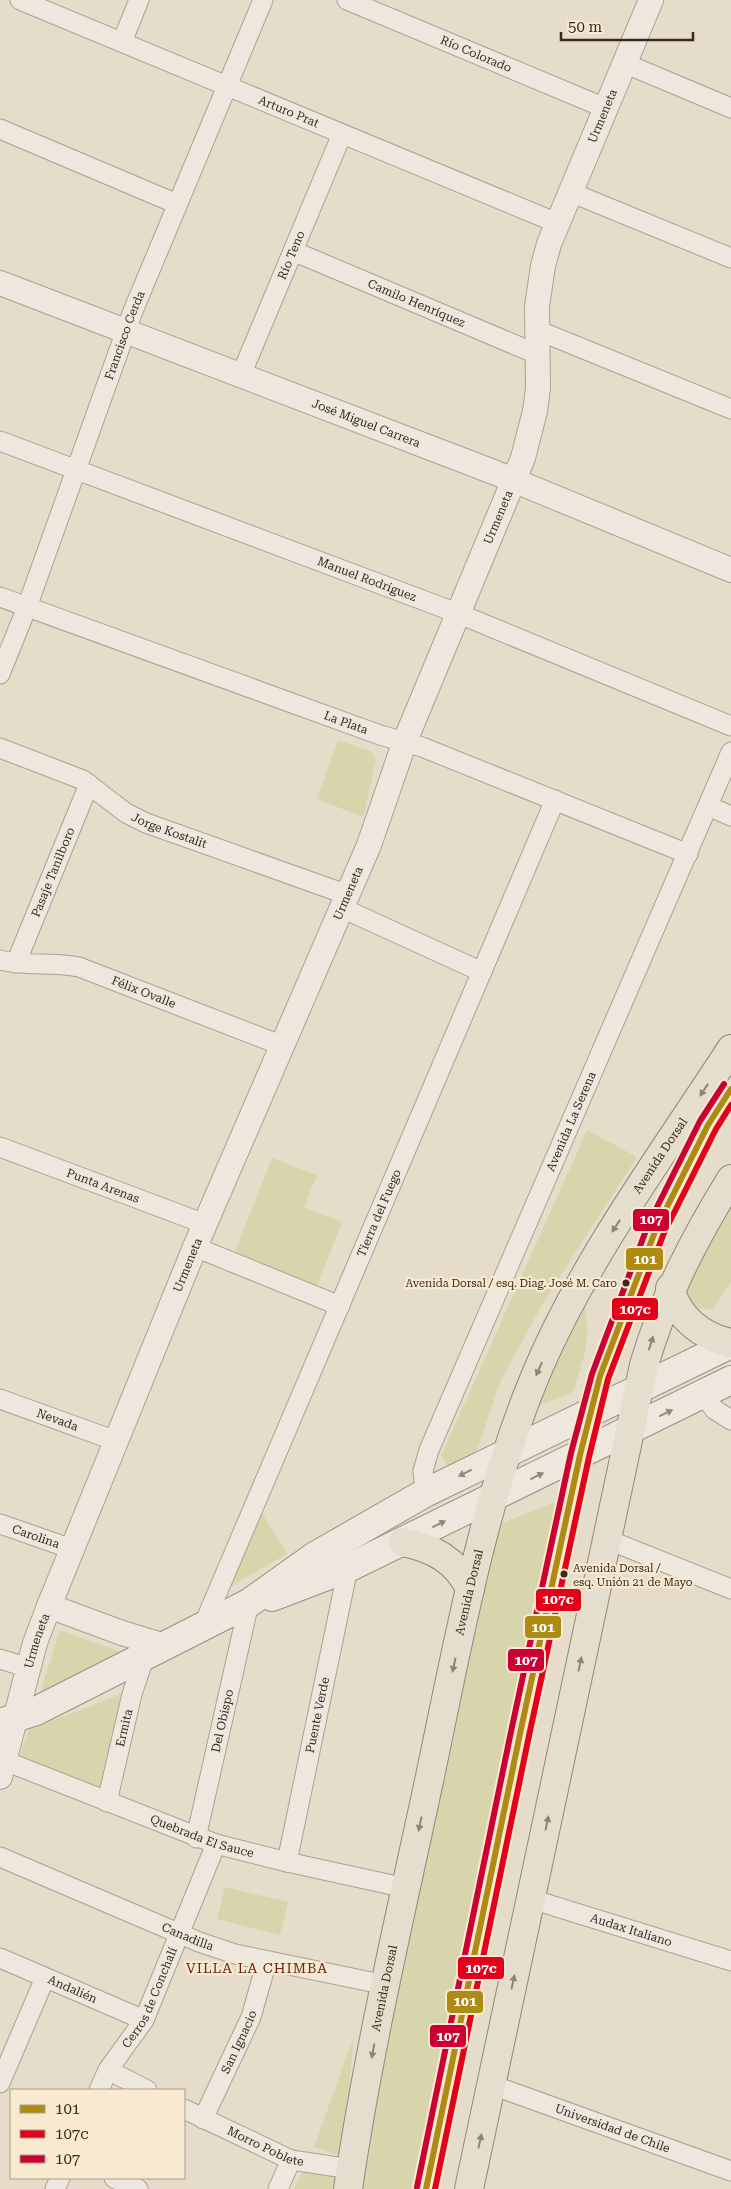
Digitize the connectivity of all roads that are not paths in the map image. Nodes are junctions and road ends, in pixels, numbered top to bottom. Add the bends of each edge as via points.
1 (20, 0) edge
2 (139, 0) edge
3 (264, 0) edge
4 (348, 0) edge
5 (651, 0) edge
6 (122, 42) junction
7 (624, 63) junction
8 (227, 86) junction
9 (605, 108) junction
10 (731, 108) edge
11 (0, 129) edge
12 (342, 134) junction
13 (570, 192) junction
14 (176, 204) junction
15 (557, 224) junction
16 (293, 251) junction
17 (731, 258) edge
18 (0, 283) edge
19 (538, 330) junction
20 (126, 331) junction
21 (539, 355) junction
22 (241, 376) junction
23 (731, 410) edge
24 (0, 441) edge
25 (77, 468) junction
26 (513, 480) junction
27 (731, 570) edge
28 (0, 597) edge
29 (27, 607) junction
30 (457, 613) junction
31 (0, 674) edge
32 (731, 726) edge
33 (405, 741) junction
34 (0, 748) edge
35 (731, 752) edge
36 (89, 784) junction
37 (555, 800) junction
38 (708, 806) junction
39 (731, 816) edge
40 (688, 854) junction
41 (345, 902) junction
42 (8, 961) edge
43 (482, 972) junction
44 (283, 1046) junction
45 (731, 1049) edge
46 (0, 1147) edge
47 (731, 1179) edge
48 (205, 1224) junction
49 (195, 1247) junction
50 (670, 1288) junction
51 (340, 1306) junction
52 (731, 1343) edge
53 (731, 1380) edge
54 (638, 1390) junction
55 (702, 1394) junction
56 (0, 1399) edge
57 (731, 1420) edge
58 (629, 1431) junction
59 (116, 1441) junction
60 (508, 1451) junction
61 (424, 1493) junction
62 (493, 1498) junction
63 (0, 1524) edge
64 (606, 1539) junction
65 (403, 1542) junction
66 (72, 1549) junction
67 (348, 1568) junction
68 (470, 1589) junction
69 (731, 1589) edge
70 (249, 1603) junction
71 (49, 1606) junction
72 (203, 1626) junction
73 (155, 1650) junction
74 (0, 1659) edge
75 (29, 1668) junction
76 (8, 1720) edge
77 (3, 1769) edge
78 (107, 1802) junction
79 (196, 1838) junction
80 (216, 1844) junction
81 (0, 1857) edge
82 (287, 1862) junction
83 (406, 1888) junction
84 (531, 1898) junction
85 (180, 1933) junction
86 (0, 1958) edge
87 (267, 1961) junction
88 (731, 1961) edge
89 (45, 1978) junction
90 (386, 1985) junction
91 (144, 2020) junction
92 (108, 2070) junction
93 (0, 2083) edge
94 (492, 2086) junction
95 (99, 2089) edge
96 (145, 2089) edge
97 (185, 2110) edge
98 (203, 2119) junction
99 (291, 2160) junction
100 (731, 2171) edge
101 (116, 2179) edge
102 (350, 2179) edge
103 (138, 2189) edge
104 (278, 2189) edge
105 (470, 2189) edge

1 - 6 street, Arturo Prat
2 - 6 street
3 - 8 street, Francisco Cerda
4 - 9 street, Río Colorado
5 - 7 street, Urmeneta
6 - 8 street, Arturo Prat
7 - 9 street, Urmeneta
7 - 10 street
8 - 12 street, Arturo Prat
8 - 14 street, Francisco Cerda
9 - 13 street, Urmeneta
11 - 14 street
12 - 15 street, Arturo Prat
12 - 16 street, Río Teno
13 - 15 street, Urmeneta
13 - 17 street
14 - 20 street, Francisco Cerda
15 - 19 street, Urmeneta via 543,266 537,306
16 - 21 street, Camilo Henríquez
16 - 22 street, Río Teno
18 - 20 street, José Miguel Carrera
19 - 21 street, Urmeneta
19 - 23 street
20 - 22 street, José Miguel Carrera
20 - 25 street, Francisco Cerda
21 - 26 street, Urmeneta via 535,411 523,458
22 - 26 street, José Miguel Carrera
24 - 25 street, Manuel Rodríguez
25 - 29 street, Francisco Cerda
25 - 30 street, Manuel Rodríguez
26 - 27 street, José Miguel Carrera
26 - 30 street, Urmeneta
28 - 29 street, La Plata
29 - 31 street, Francisco Cerda
29 - 33 street, La Plata
30 - 32 street, Manuel Rodríguez
30 - 33 street, Urmeneta
33 - 37 street, La Plata
33 - 41 street, Urmeneta via 375,829
34 - 36 street, Jorge Kostalit
35 - 38 street, Avenida La Serena
36 - 41 street, Jorge Kostalit via 141,821
36 - 42 street, Pasaje Tanilboro
37 - 40 street, La Plata
37 - 43 street, Tierra del Fuego
38 - 39 street
38 - 40 street, Avenida La Serena
40 - 61 street, Avenida La Serena via 429,1450 423,1472
41 - 43 street, Jorge Kostalit
41 - 44 street, Urmeneta
42 - 44 street, Félix Ovalle via 78,967
43 - 51 street, Tierra del Fuego
44 - 48 street, Urmeneta
45 -> 60 main road, Avenida Dorsal via 575,1294 537,1373
46 - 48 street, Punta Arenas
47 - 50 main road
48 - 49 street, Urmeneta
49 - 51 street
49 - 59 street, Urmeneta
50 - 52 main road via 678,1307 696,1328 710,1337
54 -> 50 main road via 651,1340
51 - 72 street, Tierra del Fuego
52 - 54 main road
53 - 55 main road
54 - 58 main road
54 - 60 main road
55 - 57 street via 716,1410
58 -> 55 main road
56 - 59 street, Nevada
62 -> 58 main road
58 - 64 main road
59 - 66 street, Urmeneta
60 -> 61 main road
60 - 62 main road, Avenida Dorsal
61 - 70 main road via 332,1546
65 -> 62 main road
62 - 68 main road, Avenida Dorsal
63 - 66 street, Carolina
64 - 69 street
84 -> 64 main road
65 - 67 main road
65 - 68 main road via 441,1554 458,1569
66 - 71 street, Urmeneta
67 - 70 main road via 302,1587
67 - 82 street, Puente Verde
68 -> 83 main road, Avenida Dorsal
70 - 72 main road
70 - 79 street, Del Obispo
71 - 73 street via 122,1633
71 - 75 street, Urmeneta
72 - 73 main road
73 - 76 main road via 58,1700
73 - 78 street, Ermita via 132,1694
74 - 75 street
75 - 76 street, Urmeneta
76 - 77 street, Urmeneta
77 - 78 street, Quebrada El Sauce
78 - 79 street, Quebrada El Sauce
79 - 80 street, Quebrada El Sauce
80 - 82 street, Quebrada El Sauce
80 - 85 street, Cerros de Conchalí
81 - 85 street, Canadilla
82 - 83 street, Quebrada El Sauce
83 - 90 main road, Avenida Dorsal
84 - 88 street, Audax Italiano
94 -> 84 main road
85 - 87 street, Canadilla via 235,1954
85 - 91 street, Cerros de Conchalí
86 - 89 street, Andalién
87 - 90 street, Canadilla
87 - 98 street, San Ignacio via 251,2017
89 - 91 street, Andalién
89 - 93 street
90 -> 102 main road, Avenida Dorsal
91 - 92 street, Cerros de Conchalí
92 - 95 street, Cerros de Conchalí
92 - 96 street
94 - 100 street, Universidad de Chile
105 -> 94 main road
97 - 98 street, Morro Poblete
98 - 99 street, Morro Poblete
99 - 102 street, Morro Poblete
99 - 104 street
101 - 103 street

